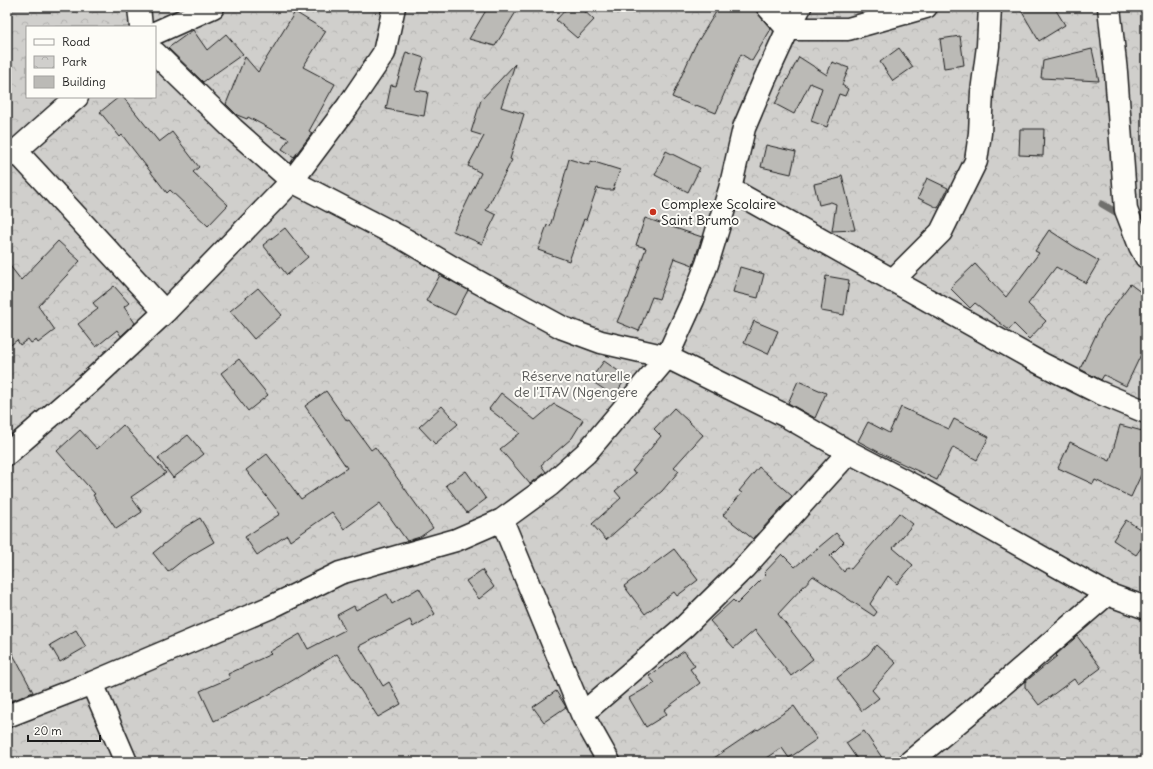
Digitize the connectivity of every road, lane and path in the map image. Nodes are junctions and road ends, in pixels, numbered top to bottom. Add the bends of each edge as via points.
1 (139, 7) edge
2 (213, 7) edge
3 (394, 7) edge
4 (768, 7) edge
5 (800, 7) edge
6 (926, 7) edge
7 (990, 7) edge
8 (1109, 7) edge
9 (141, 26) edge
10 (788, 29) junction
11 (156, 34) edge
12 (156, 54) edge
13 (76, 98) edge
14 (11, 154) edge
15 (292, 181) junction
16 (730, 189) junction
17 (1146, 257) edge
18 (892, 281) junction
19 (165, 312) junction
20 (667, 357) junction
21 (1146, 412) edge
22 (849, 452) junction
23 (7, 454) edge
24 (502, 520) junction
25 (1107, 594) junction
26 (1146, 608) edge
27 (92, 683) junction
28 (582, 714) junction
29 (7, 716) edge
30 (126, 762) edge
31 (609, 762) edge
32 (910, 762) edge

1 - 9 street
2 - 11 street
3 - 15 street via 384,53
4 - 10 street
5 - 10 street
6 - 10 street via 848,30
7 - 18 street via 976,161 941,232
8 - 17 street via 1126,208
10 - 16 street via 744,128
12 - 15 street
13 - 14 street
14 - 19 street
15 - 19 street
15 - 20 street via 404,239 466,276 563,328 601,342
16 - 18 street
16 - 20 street via 707,264
18 - 21 street via 1042,364
19 - 23 street via 89,383
20 - 22 street via 786,416
20 - 24 street via 586,453 550,485
22 - 25 street
22 - 28 street via 744,568 684,627
24 - 27 street via 456,540 340,573 270,608
24 - 28 street
25 - 26 street
25 - 32 street via 979,706
27 - 29 street
27 - 30 street
28 - 31 street

